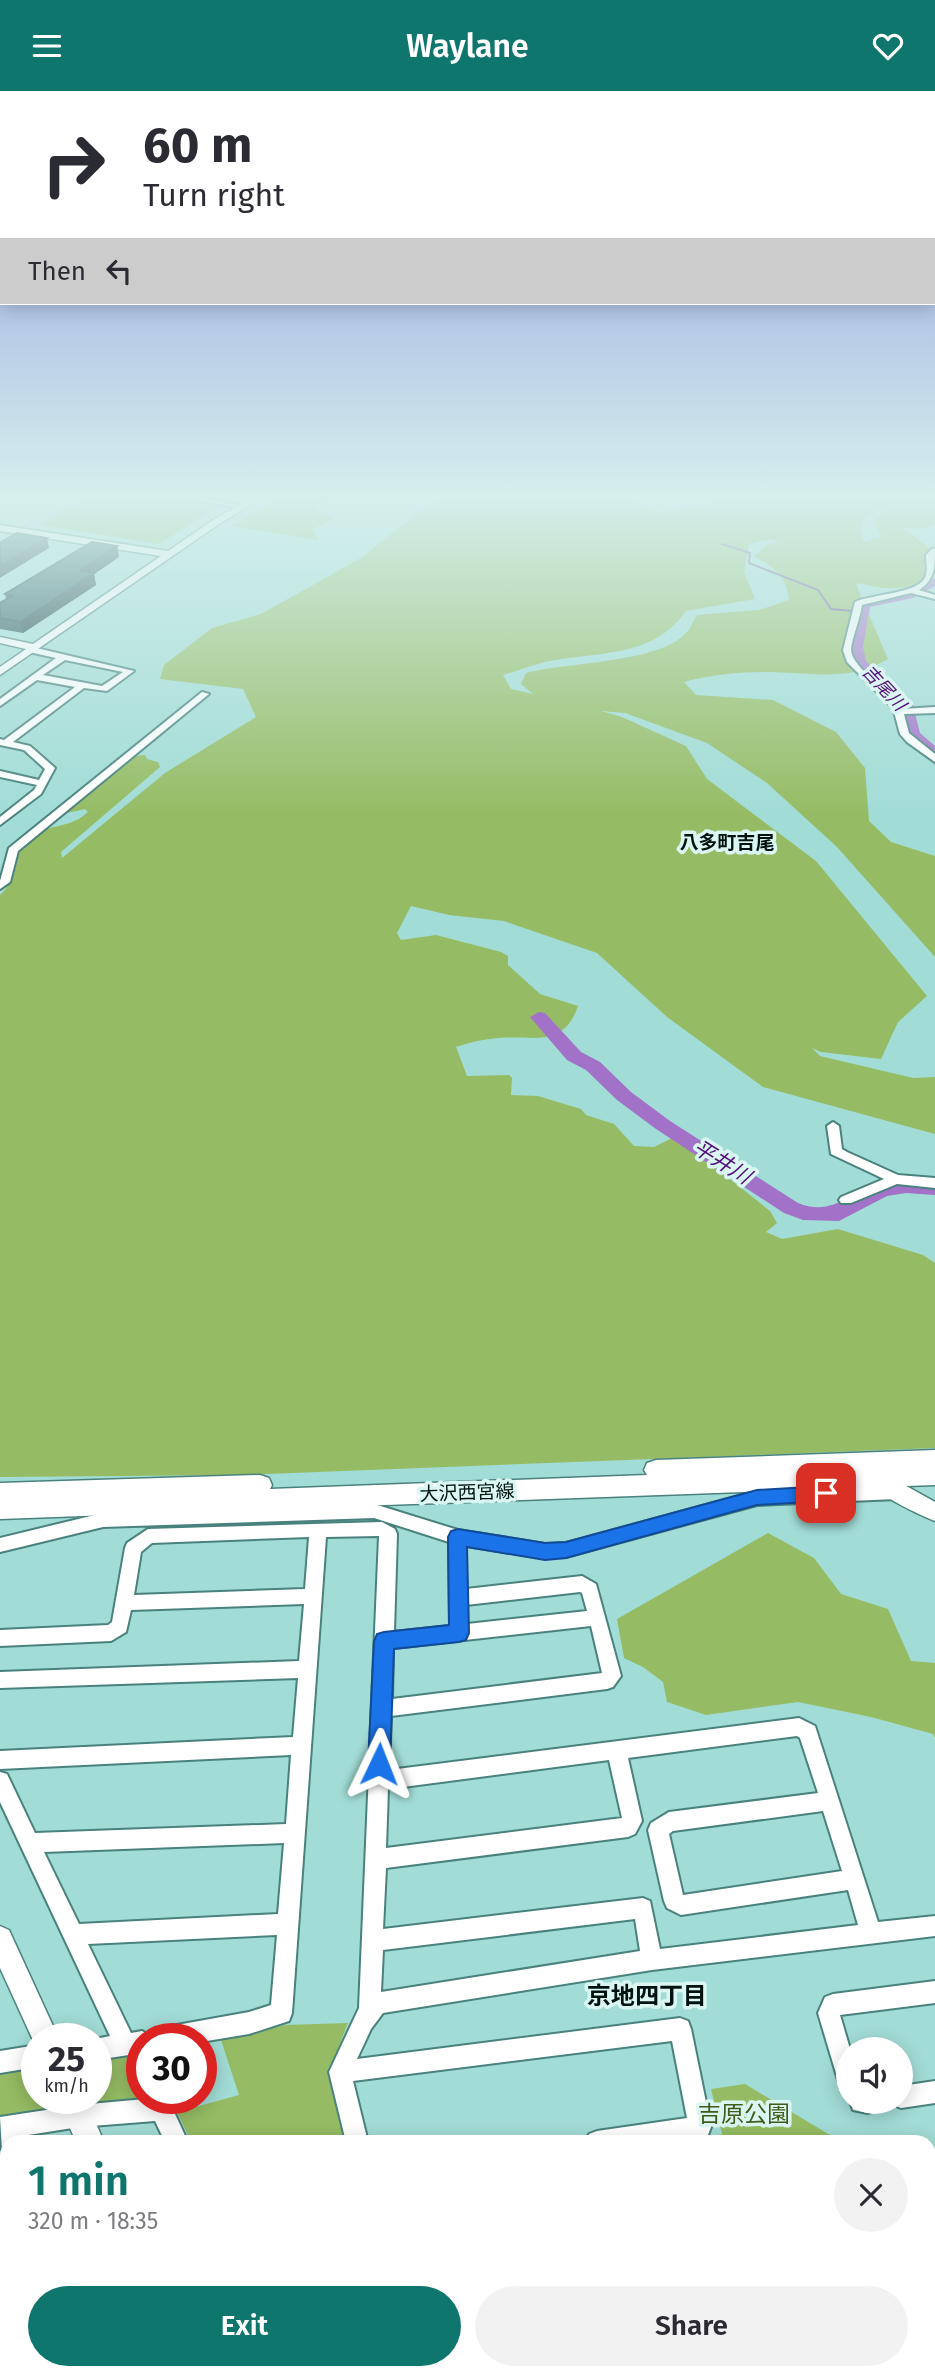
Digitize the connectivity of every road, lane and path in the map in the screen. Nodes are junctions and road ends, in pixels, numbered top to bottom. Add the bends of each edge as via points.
1 (96, 601) edge
2 (862, 601) edge
3 (0, 640) edge
4 (0, 646) edge
5 (27, 649) junction
6 (64, 656) junction
7 (0, 665) edge
8 (0, 672) edge
9 (37, 677) junction
10 (83, 685) junction
11 (205, 694) dead end
12 (0, 703) edge
13 (935, 710) edge
14 (900, 712) junction
15 (3, 743) edge
16 (935, 759) edge
17 (0, 774) edge
18 (42, 783) junction
19 (0, 806) edge
20 (15, 810) junction
21 (0, 822) edge
22 (0, 886) edge
23 (833, 1126) dead end
24 (896, 1179) junction
25 (935, 1183) edge
26 (846, 1200) dead end
27 (935, 1460) edge
28 (935, 1475) edge
29 (876, 1477) junction
30 (897, 1492) junction
31 (0, 1493) edge
32 (0, 1509) edge
33 (935, 1512) edge
34 (318, 1529) junction
35 (458, 1537) junction
36 (0, 1545) edge
37 (314, 1596) junction
38 (457, 1598) junction
39 (124, 1602) junction
40 (596, 1618) junction
41 (459, 1633) junction
42 (0, 1637) edge
43 (384, 1641) junction
44 (308, 1669) junction
45 (0, 1680) edge
46 (380, 1709) junction
47 (302, 1747) junction
48 (617, 1753) junction
49 (0, 1760) edge
50 (0, 1781) edge
51 (378, 1781) junction
52 (830, 1801) junction
53 (294, 1833) junction
54 (31, 1843) junction
55 (374, 1859) junction
56 (855, 1879) junction
57 (288, 1924) junction
58 (935, 1926) edge
59 (871, 1932) junction
60 (75, 1934) junction
61 (0, 1939) edge
62 (371, 1941) junction
63 (652, 1960) junction
64 (935, 1992) edge
65 (370, 2008) junction
66 (39, 2023) edge
67 (126, 2028) edge
68 (217, 2029) edge
69 (836, 2037) edge
70 (21, 2059) edge
71 (0, 2062) edge
72 (340, 2072) junction
73 (935, 2092) edge
74 (913, 2095) edge
75 (112, 2108) edge
76 (56, 2114) edge
77 (78, 2114) edge
78 (7, 2132) edge
79 (87, 2135) edge
80 (174, 2135) edge
81 (355, 2135) edge
82 (645, 2135) edge

1 - 5 street
2 - 14 street via 846,650
3 - 5 street
4 - 5 street
5 - 6 street
5 - 7 street
5 - 8 street
6 - 9 street
6 - 10 street via 130,671 108,688
9 - 10 street
9 - 12 street
10 - 15 street
11 - 22 street via 13,849
13 - 14 street
14 - 16 street via 905,734
15 - 18 street via 27,748 49,766
17 - 18 street
18 - 20 street via 38,792
19 - 20 street
20 - 21 street
23 - 24 street via 836,1151
24 - 25 street
24 - 26 street
27 - 31 main road, 大沢西宮線
28 - 29 main road, 大沢西宮線
29 - 30 street
29 - 32 main road, 大沢西宮線
30 - 33 street
30 - 35 street via 757,1497 566,1550 534,1550
34 - 37 street
34 - 39 street via 148,1536 133,1548
34 - 43 street via 382,1529 388,1534
35 - 36 street via 374,1511 103,1520
35 - 38 street
37 - 39 street
37 - 44 street
38 - 40 street via 582,1584 590,1589
38 - 41 street
39 - 42 street via 120,1626 111,1633
40 - 41 street
40 - 46 street via 612,1676 607,1681
41 - 43 street
43 - 46 street
44 - 45 street
44 - 47 street
46 - 51 street
47 - 49 street
47 - 53 street
48 - 51 street
48 - 52 street via 799,1727 808,1732
48 - 55 street via 632,1821 628,1827
50 - 54 street
51 - 55 street
52 - 56 street
52 - 56 street via 669,1822 658,1830 674,1901 681,1905
53 - 54 street
53 - 57 street
54 - 60 street
55 - 62 street
56 - 59 street
57 - 60 street
57 - 68 street via 281,2013
58 - 59 street
59 - 63 street
60 - 67 street
61 - 66 street
62 - 63 street via 643,1908
62 - 65 street
63 - 65 street via 392,1998
64 - 69 street via 833,2005 829,2013
65 - 72 street
70 - 71 street
72 - 81 street
72 - 82 street via 680,2029 700,2127
73 - 74 street
75 - 80 street via 161,2109
76 - 78 street
77 - 79 street

